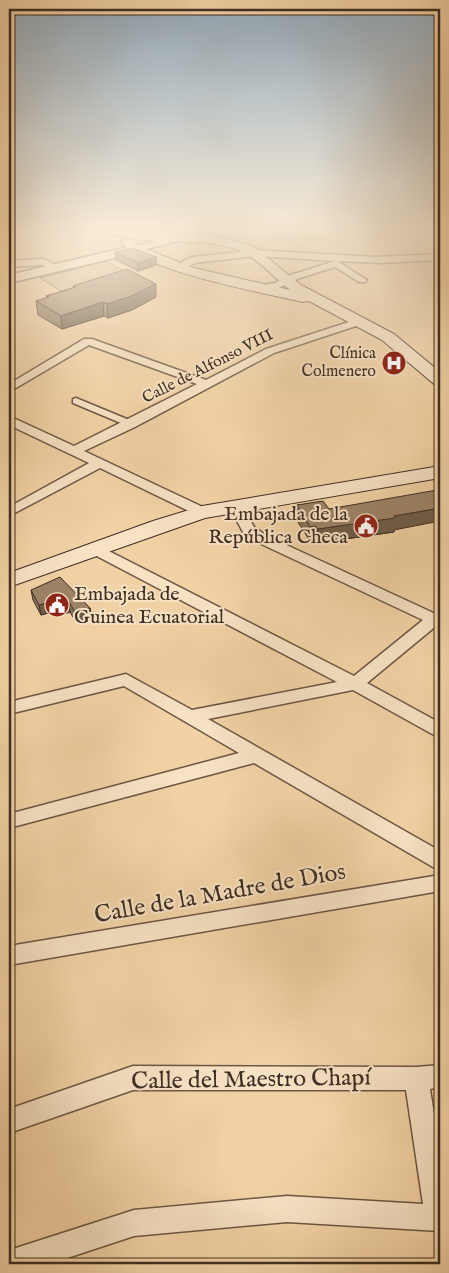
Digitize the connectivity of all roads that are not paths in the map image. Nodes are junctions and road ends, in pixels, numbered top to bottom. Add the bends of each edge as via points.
1 (266, 289) edge
2 (301, 289) edge
3 (329, 306) junction
4 (361, 321) junction
5 (440, 380) edge
6 (208, 384) junction
7 (9, 390) edge
8 (76, 401) dead end
9 (9, 420) edge
10 (131, 424) junction
11 (74, 451) junction
12 (100, 463) junction
13 (440, 472) edge
14 (236, 506) junction
15 (9, 512) edge
16 (202, 512) junction
17 (94, 549) junction
18 (9, 580) edge
19 (437, 620) edge
20 (355, 684) junction
21 (9, 708) edge
22 (190, 717) junction
23 (440, 731) edge
24 (254, 756) junction
25 (9, 821) edge
26 (440, 862) edge
27 (440, 883) edge
28 (9, 956) edge
29 (428, 1077) edge
30 (9, 1121) edge
31 (439, 1218) edge
32 (14, 1264) edge

1 - 3 main road
2 - 3 main road
3 - 4 main road
4 - 5 main road via 388,337
4 - 6 street, Calle de Alfonso VIII via 270,350
6 - 7 street via 88,341
6 - 10 street, Calle de Alfonso VIII
8 - 10 street
9 - 11 street
10 - 11 street, Calle de Alfonso VIII
11 - 12 street
12 - 15 street
12 - 16 street
13 - 14 main road
14 - 16 main road
14 - 19 street via 248,529 262,539
16 - 17 main road
17 - 18 main road
17 - 20 street
19 - 20 street
20 - 22 street
20 - 23 street
21 - 22 street via 126,680
22 - 24 street
24 - 25 street
24 - 26 street
27 - 28 street, Calle de la Madre de Dios
29 - 30 street, Calle del Maestro Chapí via 133,1078
29 - 31 street
31 - 32 street via 287,1209 134,1223

